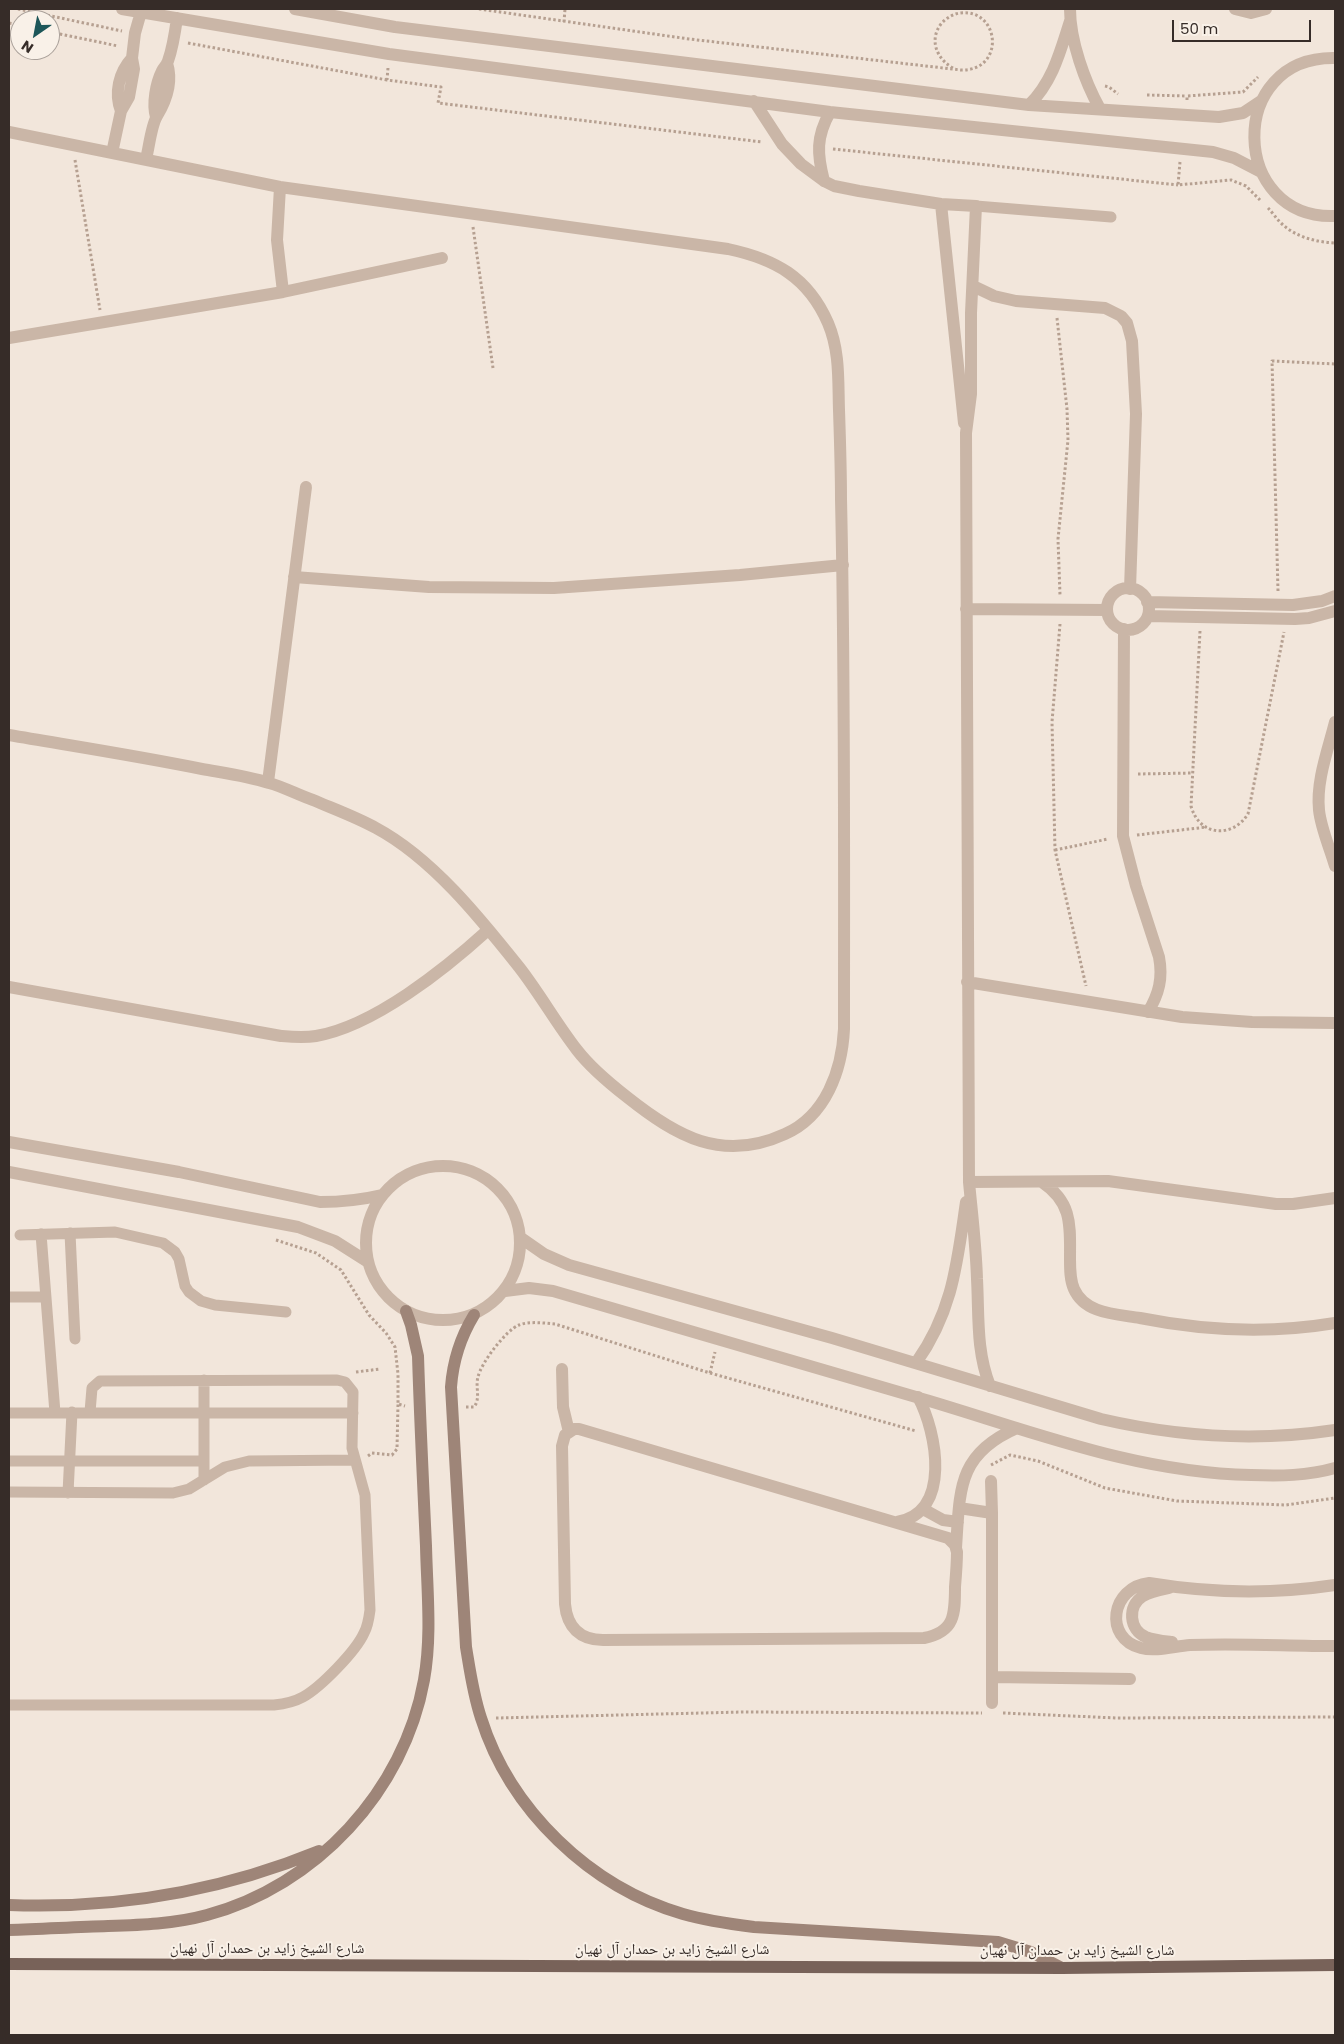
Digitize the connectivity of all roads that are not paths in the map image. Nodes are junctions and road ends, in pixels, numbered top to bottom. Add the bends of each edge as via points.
1 (122, 9) edge
2 (295, 9) edge
3 (1235, 9) edge
4 (1266, 9) edge
5 (141, 12) junction
6 (1070, 15) edge
7 (177, 18) junction
8 (1335, 58) edge
9 (754, 101) junction
10 (1261, 101) junction
11 (1029, 105) junction
12 (1100, 109) junction
13 (830, 112) junction
14 (9, 132) edge
15 (112, 153) junction
16 (146, 159) junction
17 (1262, 172) junction
18 (824, 181) junction
19 (280, 187) junction
20 (941, 204) junction
21 (976, 206) junction
22 (1335, 216) edge
23 (1111, 217) dead end
24 (442, 258) dead end
25 (973, 286) junction
26 (282, 292) junction
27 (9, 338) edge
28 (966, 432) junction
29 (306, 487) dead end
30 (843, 565) junction
31 (294, 577) junction
32 (1130, 589) junction
33 (1335, 596) edge
34 (1147, 602) junction
35 (966, 609) junction
36 (1107, 610) junction
37 (1335, 611) edge
38 (1148, 616) junction
39 (1124, 629) junction
40 (1335, 722) edge
41 (9, 735) edge
42 (268, 782) junction
43 (1335, 866) edge
44 (488, 930) junction
45 (967, 982) junction
46 (9, 987) edge
47 (1148, 1012) junction
48 (1335, 1024) edge
49 (9, 1142) edge
50 (9, 1172) edge
51 (968, 1182) junction
52 (1042, 1182) junction
53 (382, 1195) junction
54 (1335, 1198) edge
55 (41, 1234) junction
56 (70, 1234) junction
57 (20, 1235) dead end
58 (521, 1238) junction
59 (368, 1262) junction
60 (505, 1291) junction
61 (9, 1297) edge
62 (46, 1297) junction
63 (406, 1311) junction
64 (286, 1312) dead end
65 (474, 1315) junction
66 (1335, 1323) edge
67 (75, 1339) dead end
68 (916, 1363) junction
69 (562, 1368) dead end
70 (204, 1380) junction
71 (990, 1386) junction
72 (918, 1397) junction
73 (72, 1412) junction
74 (90, 1412) junction
75 (204, 1412) junction
76 (9, 1413) edge
77 (55, 1413) junction
78 (353, 1413) junction
79 (1017, 1428) junction
80 (1335, 1430) edge
81 (569, 1432) junction
82 (9, 1461) edge
83 (70, 1461) junction
84 (204, 1461) junction
85 (356, 1462) junction
86 (1335, 1468) edge
87 (204, 1480) junction
88 (991, 1481) dead end
89 (9, 1492) edge
90 (68, 1493) junction
91 (958, 1508) junction
92 (923, 1510) junction
93 (992, 1513) junction
94 (958, 1522) junction
95 (895, 1523) junction
96 (956, 1548) junction
97 (1335, 1585) edge
98 (1335, 1646) edge
99 (992, 1677) junction
100 (1130, 1679) dead end
101 (9, 1705) edge
102 (991, 1710) road end
103 (333, 1846) junction
104 (9, 1905) edge
105 (9, 1930) edge
106 (9, 1964) edge
107 (1335, 1965) edge
108 (1062, 1968) junction

1 - 5 street
2 - 11 street via 395,27
3 - 4 street via 1251,12
5 - 7 street
5 - 15 street via 132,53 122,72 118,91 121,111
6 - 11 street via 1054,71
6 - 12 street via 1087,83
7 - 9 street via 389,54
7 - 16 street via 167,63 169,82 165,101 156,117
8 - 10 street via 1316,59 1294,67 1275,82
9 - 13 street
9 - 18 street via 782,144
10 - 12 street via 1232,116
10 - 17 street via 1253,129 1255,151
11 - 12 street
13 - 17 street via 1225,155
13 - 18 street via 822,126 818,158
14 - 15 street
15 - 16 street
16 - 19 street
17 - 22 street via 1274,190 1291,204 1318,215
18 - 20 street via 858,191
19 - 26 street via 277,240
19 - 30 street via 754,254 774,263 798,280 814,298 829,326 838,362
20 - 21 street
20 - 28 street
21 - 23 lane
21 - 25 street
24 - 26 street
25 - 28 street via 971,394
25 - 32 street via 1005,299 1105,308 1114,311 1127,323 1136,426
26 - 27 street
28 - 35 street
29 - 31 street
30 - 31 street via 554,588 429,588
30 - 44 street via 843,1045 832,1085 809,1119 791,1132 750,1146 706,1144 667,1126 620,1092 578,1052 521,970
31 - 42 street
32 - 34 street via 1140,593
32 - 36 street via 1122,589 1111,597
33 - 34 street via 1307,604
34 - 38 street
35 - 36 street
35 - 45 street
36 - 39 street via 1112,623
37 - 38 street via 1309,618 1286,619
38 - 39 street via 1138,627
39 - 47 street via 1123,836 1161,968 1159,991
40 - 43 street via 1318,801
41 - 42 street
42 - 44 street via 376,828 405,846 431,867
44 - 46 street via 408,994 347,1027 315,1036 281,1036
45 - 47 street
45 - 51 street
47 - 48 street via 1217,1020
49 - 53 street via 179,1172 320,1202 362,1200
50 - 59 street via 298,1227 335,1241
51 - 52 street
51 - 68 street via 958,1259 946,1307
51 - 71 street via 977,1276 980,1358
52 - 54 street via 1130,1183 1276,1204
52 - 66 street via 1057,1194 1066,1209 1070,1227 1071,1280 1078,1296 1090,1307 1168,1324 1226,1330 1285,1330
53 - 58 street via 408,1174 424,1168 449,1167 474,1172 502,1192 518,1222
53 - 59 street via 369,1220 366,1234
55 - 56 lane
55 - 57 lane
55 - 62 lane
56 - 64 lane via 115,1232 163,1243 179,1259 189,1292 201,1301
56 - 67 lane
58 - 60 street via 518,1266
58 - 68 street via 544,1254 569,1265
59 - 63 street via 382,1290
60 - 65 street
60 - 72 street via 529,1288 553,1291
61 - 62 lane
62 - 77 lane
63 - 65 street via 446,1321
63 - 103 street via 418,1356 429,1632 424,1680 412,1726 392,1770 365,1810
65 - 108 street via 462,1335 452,1379 466,1647 471,1683 494,1752 512,1784 551,1834 586,1865 616,1885 648,1902 683,1914 718,1923 754,1927 998,1942 1031,1952
68 - 71 street
69 - 81 street via 563,1406
70 - 74 lane via 100,1380 92,1388
70 - 75 lane
70 - 78 lane via 337,1380 345,1382 353,1392
71 - 80 street via 1101,1419 1168,1432 1236,1437 1288,1436
72 - 79 street
72 - 92 street via 933,1438 932,1491
73 - 74 lane
73 - 77 lane
73 - 83 lane
74 - 75 lane
75 - 78 lane
75 - 84 lane
76 - 77 lane
78 - 85 lane
79 - 86 street via 1105,1455 1206,1473 1277,1476 1313,1474
79 - 91 street via 991,1442 971,1464
81 - 95 street via 580,1429
81 - 96 street via 562,1446 566,1614 575,1631 593,1640 932,1636 946,1628 953,1617
82 - 83 lane
83 - 84 lane
83 - 90 lane
84 - 87 lane
85 - 87 lane via 249,1460 225,1467
85 - 101 lane via 366,1500 368,1622 359,1642 313,1690 295,1701 274,1705
87 - 90 lane via 173,1493
88 - 93 street
89 - 90 lane
91 - 93 street
91 - 94 street
92 - 94 street via 943,1520
92 - 95 street via 910,1519
93 - 99 street
94 - 96 street
95 - 96 street via 948,1538
97 - 98 street via 1210,1590 1149,1583 1127,1591 1116,1611 1118,1627 1126,1640 1140,1648
99 - 100 street
99 - 102 street
103 - 104 street via 250,1876 166,1896 83,1906
103 - 105 street via 295,1876 253,1899 207,1915 160,1924
106 - 108 main road, شارع الشيخ زايد بن حمدان آل نهيان
107 - 108 main road, شارع الشيخ زايد بن حمدان آل نهيان

